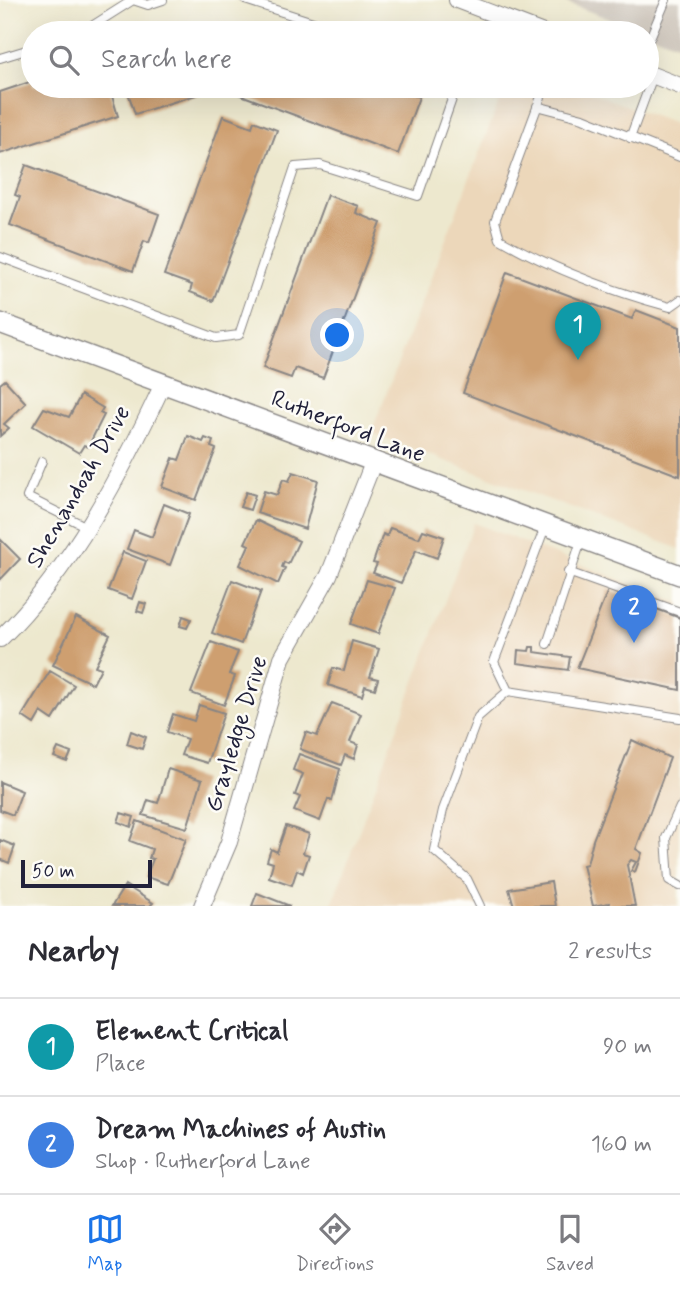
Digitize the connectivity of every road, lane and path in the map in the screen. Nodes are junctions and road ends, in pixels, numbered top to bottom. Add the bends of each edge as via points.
1 (133, 0) edge
2 (163, 0) edge
3 (245, 0) edge
4 (457, 0) edge
5 (666, 0) edge
6 (100, 21) edge
7 (310, 21) edge
8 (512, 21) edge
9 (657, 21) edge
10 (21, 52) edge
11 (0, 58) edge
12 (659, 78) edge
13 (680, 86) edge
14 (452, 98) edge
15 (540, 98) edge
16 (642, 98) edge
17 (537, 106) junction
18 (630, 138) junction
19 (680, 157) edge
20 (0, 257) edge
21 (680, 300) edge
22 (0, 323) edge
23 (163, 384) junction
24 (42, 461) dead end
25 (373, 463) junction
26 (87, 527) junction
27 (545, 527) junction
28 (580, 541) junction
29 (568, 572) junction
30 (680, 575) edge
31 (680, 612) edge
32 (0, 639) edge
33 (547, 644) dead end
34 (508, 691) junction
35 (680, 718) edge
36 (680, 807) edge
37 (680, 886) edge
38 (202, 906) edge
39 (480, 906) edge

1 - 2 lane via 148,5
1 - 6 lane
3 - 7 lane
4 - 8 street
5 - 9 lane
10 - 11 lane
12 - 13 street
14 - 20 lane via 418,196 320,165 295,167 239,335 216,338
15 - 17 lane
16 - 18 lane
17 - 18 lane via 583,118
17 - 21 lane via 495,221 500,239 533,258 635,298 670,307
18 - 19 lane
22 - 23 street, Rutherford Lane
23 - 25 street, Rutherford Lane
23 - 26 street, Shenandoah Drive via 131,452
24 - 26 lane via 27,497
25 - 27 street, Rutherford Lane
25 - 38 street, Grayledge Drive via 330,575 282,658 229,842
26 - 32 street, Shenandoah Drive via 67,562
27 - 28 street, Rutherford Lane
27 - 34 lane via 494,662
28 - 29 lane
28 - 30 street, Rutherford Lane
29 - 31 lane
29 - 33 lane
34 - 35 lane
34 - 39 lane via 478,717 443,810 434,850 467,879
36 - 37 lane via 666,838 669,880

